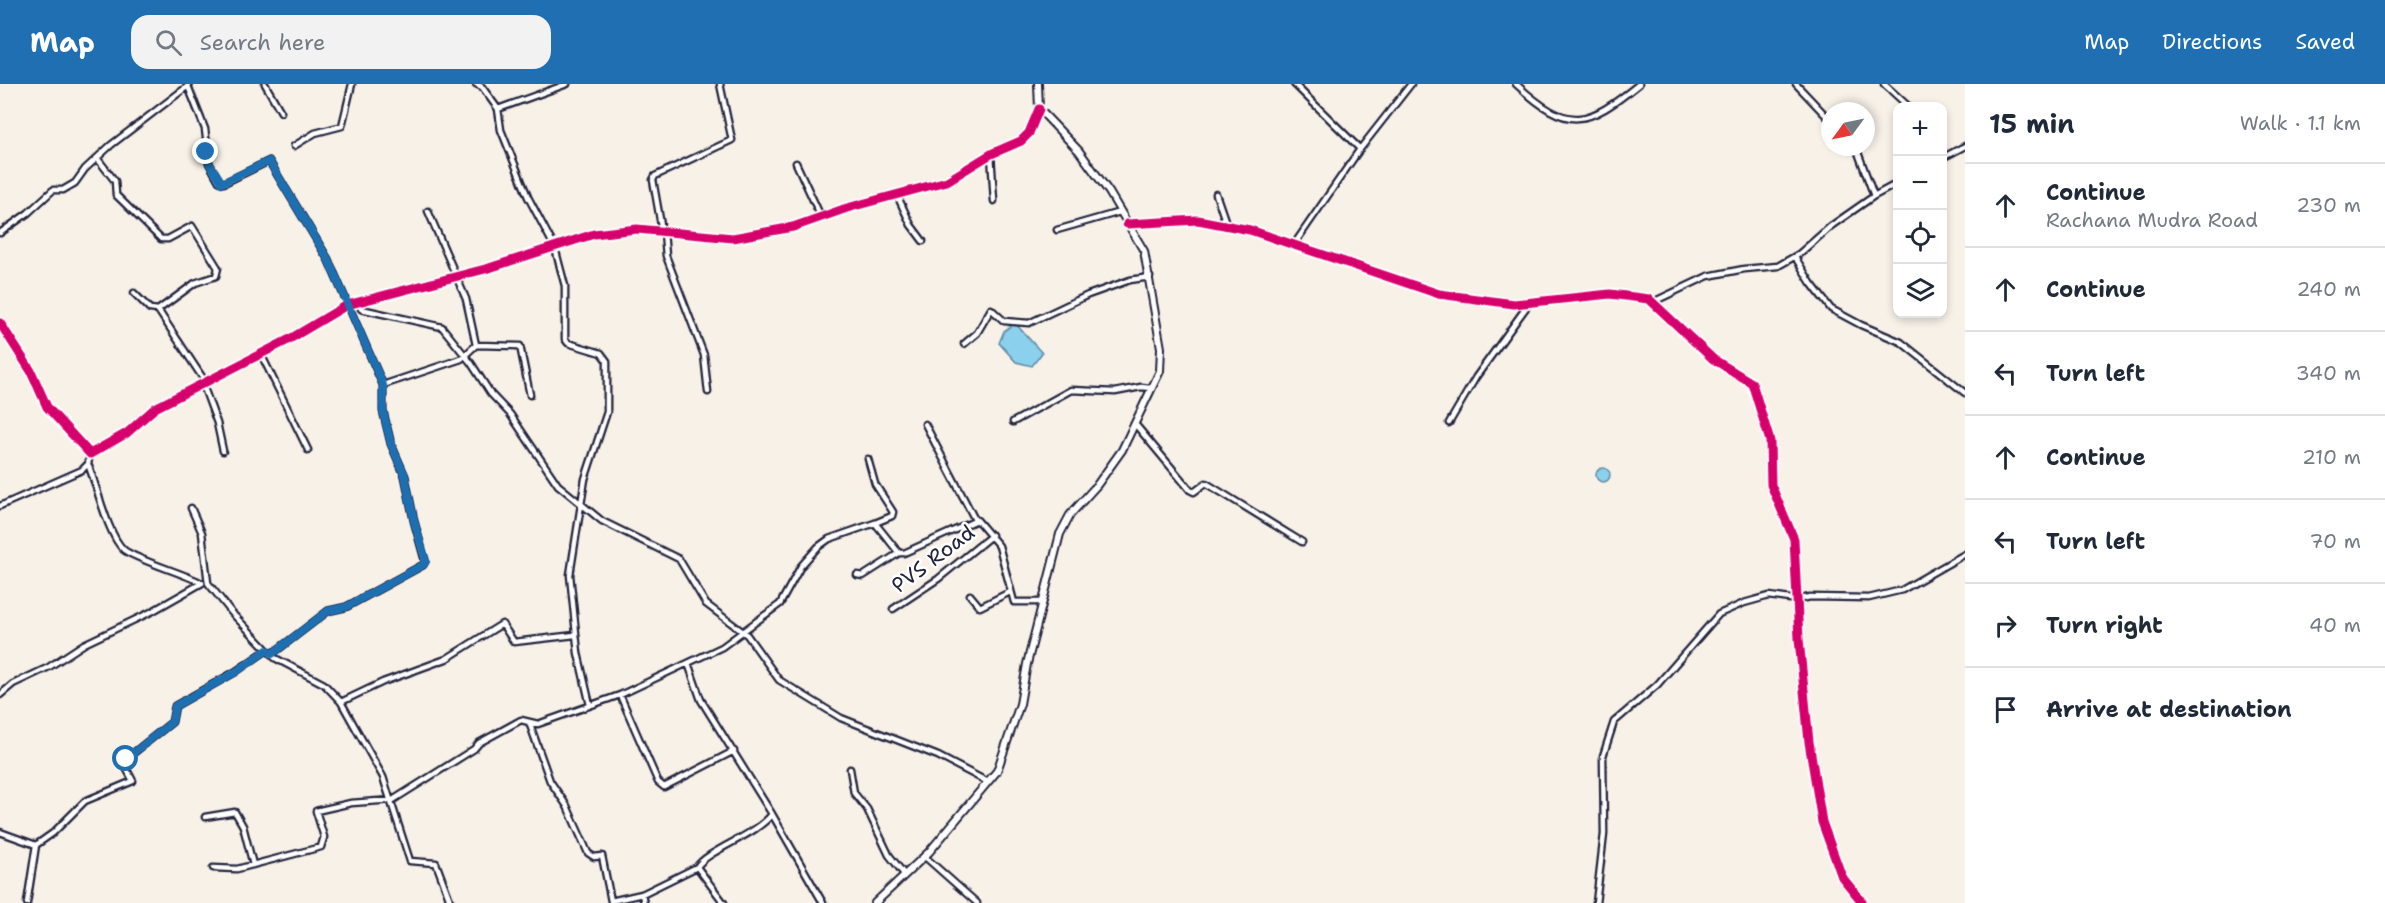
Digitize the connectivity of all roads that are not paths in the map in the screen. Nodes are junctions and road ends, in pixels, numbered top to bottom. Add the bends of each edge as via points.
1 (265, 84) edge
2 (352, 84) edge
3 (476, 84) edge
4 (486, 84) edge
5 (567, 84) edge
6 (720, 84) edge
7 (1038, 84) edge
8 (1294, 84) edge
9 (1411, 84) edge
10 (1516, 84) edge
11 (1639, 84) edge
12 (1796, 84) edge
13 (1884, 84) edge
14 (189, 85) edge
15 (486, 92) junction
16 (1904, 102) edge
17 (498, 109) junction
18 (1039, 109) junction
19 (1821, 110) edge
20 (281, 112) dead end
21 (294, 146) dead end
22 (1965, 146) edge
23 (1360, 149) junction
24 (991, 154) junction
25 (1859, 156) edge
26 (1946, 156) edge
27 (97, 158) junction
28 (796, 163) dead end
29 (1893, 186) edge
30 (1216, 194) dead end
31 (897, 195) junction
32 (1874, 196) junction
33 (994, 201) dead end
34 (428, 211) dead end
35 (1120, 212) junction
36 (821, 217) junction
37 (1127, 224) junction
38 (1227, 226) junction
39 (1057, 230) dead end
40 (663, 232) junction
41 (0, 233) edge
42 (923, 241) dead end
43 (1293, 246) junction
44 (555, 248) junction
45 (1794, 257) junction
46 (455, 276) junction
47 (1150, 277) junction
48 (134, 293) dead end
49 (359, 301) junction
50 (1530, 302) junction
51 (1653, 302) junction
52 (347, 305) junction
53 (158, 310) junction
54 (0, 323) edge
55 (964, 344) dead end
56 (476, 345) junction
57 (261, 354) junction
58 (465, 355) junction
59 (205, 384) junction
60 (383, 385) junction
61 (1151, 388) junction
62 (708, 392) dead end
63 (1965, 393) edge
64 (531, 395) dead end
65 (1013, 422) dead end
66 (1449, 423) dead end
67 (926, 424) dead end
68 (1135, 424) junction
69 (308, 450) dead end
70 (223, 451) dead end
71 (90, 454) junction
72 (868, 459) dead end
73 (88, 464) junction
74 (583, 505) junction
75 (0, 506) edge
76 (191, 508) dead end
77 (975, 520) junction
78 (875, 523) junction
79 (992, 535) junction
80 (1302, 542) dead end
81 (899, 553) junction
82 (1965, 554) edge
83 (857, 575) dead end
84 (205, 583) junction
85 (1010, 592) junction
86 (970, 595) dead end
87 (1797, 600) junction
88 (1043, 602) junction
89 (893, 609) dead end
90 (742, 632) junction
91 (576, 635) junction
92 (267, 650) junction
93 (272, 654) junction
94 (688, 663) junction
95 (620, 695) junction
96 (0, 696) edge
97 (341, 702) junction
98 (590, 705) junction
99 (529, 722) junction
100 (734, 751) junction
101 (850, 769) dead end
102 (988, 782) junction
103 (393, 800) junction
104 (772, 814) junction
105 (205, 817) dead end
106 (0, 832) edge
107 (36, 845) junction
108 (924, 856) junction
109 (255, 864) junction
110 (697, 867) junction
111 (213, 868) dead end
112 (904, 874) junction
113 (642, 894) junction
114 (27, 903) edge
115 (451, 903) edge
116 (644, 903) edge
117 (724, 903) edge
118 (823, 903) edge
119 (875, 903) edge
120 (977, 903) edge
121 (1596, 903) edge
122 (1863, 903) edge

1 - 20 street
2 - 21 street via 342,126 315,133
3 - 15 street
4 - 15 street
5 - 17 street
6 - 40 street via 732,140 660,173 653,180
7 - 18 main road
8 - 23 street
9 - 23 street
10 - 11 street via 1556,112 1582,119 1598,115
12 - 19 street
13 - 16 street
14 - 27 street
14 - 52 street via 205,129 209,163 219,181 224,183 269,161 328,259
15 - 17 street
17 - 44 street via 501,130 528,197
18 - 24 street via 1029,133 1021,141
18 - 35 main road via 1079,151
22 - 26 street
23 - 43 street
24 - 31 street via 947,182
24 - 33 street
25 - 32 street
27 - 41 street via 75,183 63,190 53,190
27 - 53 street via 115,181 116,195 161,239 192,226 218,268 216,276 195,283
28 - 36 street
29 - 32 street
30 - 38 street
31 - 36 street
31 - 42 street
32 - 45 street
34 - 46 street
35 - 37 main road
35 - 39 street
36 - 40 street via 794,227 732,238
37 - 38 street via 1198,220
37 - 47 main road via 1144,251
38 - 43 street
40 - 44 street via 637,229 594,234
40 - 62 street via 666,256 704,355
43 - 50 street via 1439,294 1514,304
44 - 46 street
44 - 74 street via 565,286 565,339 601,353 608,361 607,412 587,469
45 - 51 street via 1778,266 1708,276
45 - 63 street via 1832,309 1901,342
46 - 49 street
46 - 56 street via 466,299
47 - 55 street via 1130,280 1029,323 1004,321 991,309 977,333
47 - 61 main road via 1161,348 1160,371
48 - 53 street via 150,309
49 - 52 street
49 - 58 street via 361,309 442,327
50 - 51 street via 1610,294
50 - 66 street via 1476,377
51 - 87 street via 1713,358 1752,383 1770,441 1771,485 1794,539
52 - 57 street
52 - 60 street
53 - 59 street
54 - 71 street via 31,371 47,407
56 - 58 street
56 - 64 street via 520,346
57 - 59 street
57 - 69 street
58 - 60 street
58 - 74 street via 558,485
59 - 70 street
59 - 71 street via 155,408 127,433
60 - 93 street via 383,411 391,444 405,476 426,561 346,607 328,611
61 - 65 street via 1115,392 1071,390
61 - 68 main road
67 - 77 street, PVS Road
68 - 80 street via 1191,490 1194,492 1206,483
68 - 88 main road via 1109,468 1070,515 1060,534
71 - 73 street
72 - 78 street via 875,484 893,512
73 - 75 street
73 - 84 street via 113,537 126,551
74 - 90 street via 603,521 678,559 706,604
74 - 91 street via 570,575
76 - 84 street via 202,533
77 - 79 street
77 - 81 street
78 - 81 street
78 - 90 street via 818,547 801,566 780,604
79 - 85 street
79 - 89 street, PVS Road
81 - 83 street via 863,576
82 - 87 street via 1902,590 1869,597
84 - 92 street
84 - 96 street via 84,644 13,684
85 - 86 street via 980,607
85 - 88 street via 1014,603
87 - 121 street via 1769,596 1719,614 1657,685 1614,722 1603,756 1604,834
87 - 122 street via 1809,742 1822,822 1842,877
88 - 102 main road via 1020,704 997,771
90 - 94 street via 723,647
90 - 102 street via 779,680 803,696 840,718 938,756
91 - 97 street via 514,642 502,624 446,659
91 - 98 street
92 - 93 street
92 - 107 street via 175,706 172,722 124,762 133,781 85,801
93 - 97 street via 324,684
94 - 95 street
94 - 100 street via 701,700
95 - 98 street
95 - 100 street via 658,782 664,787
97 - 103 street via 368,746
98 - 99 street via 538,724
99 - 103 street via 522,720 479,743
99 - 113 street via 550,782 567,806 588,853 602,856 609,898 614,902
100 - 104 street
101 - 112 street via 854,793
102 - 108 main road
103 - 109 street via 316,810 324,837 321,847
103 - 115 street via 410,861 436,863
104 - 110 street via 700,861
104 - 118 street
105 - 109 street via 235,812
106 - 107 street
107 - 114 street
108 - 112 main road
108 - 120 street
109 - 111 street via 237,869
110 - 113 street
110 - 117 street
112 - 119 main road
113 - 116 street

